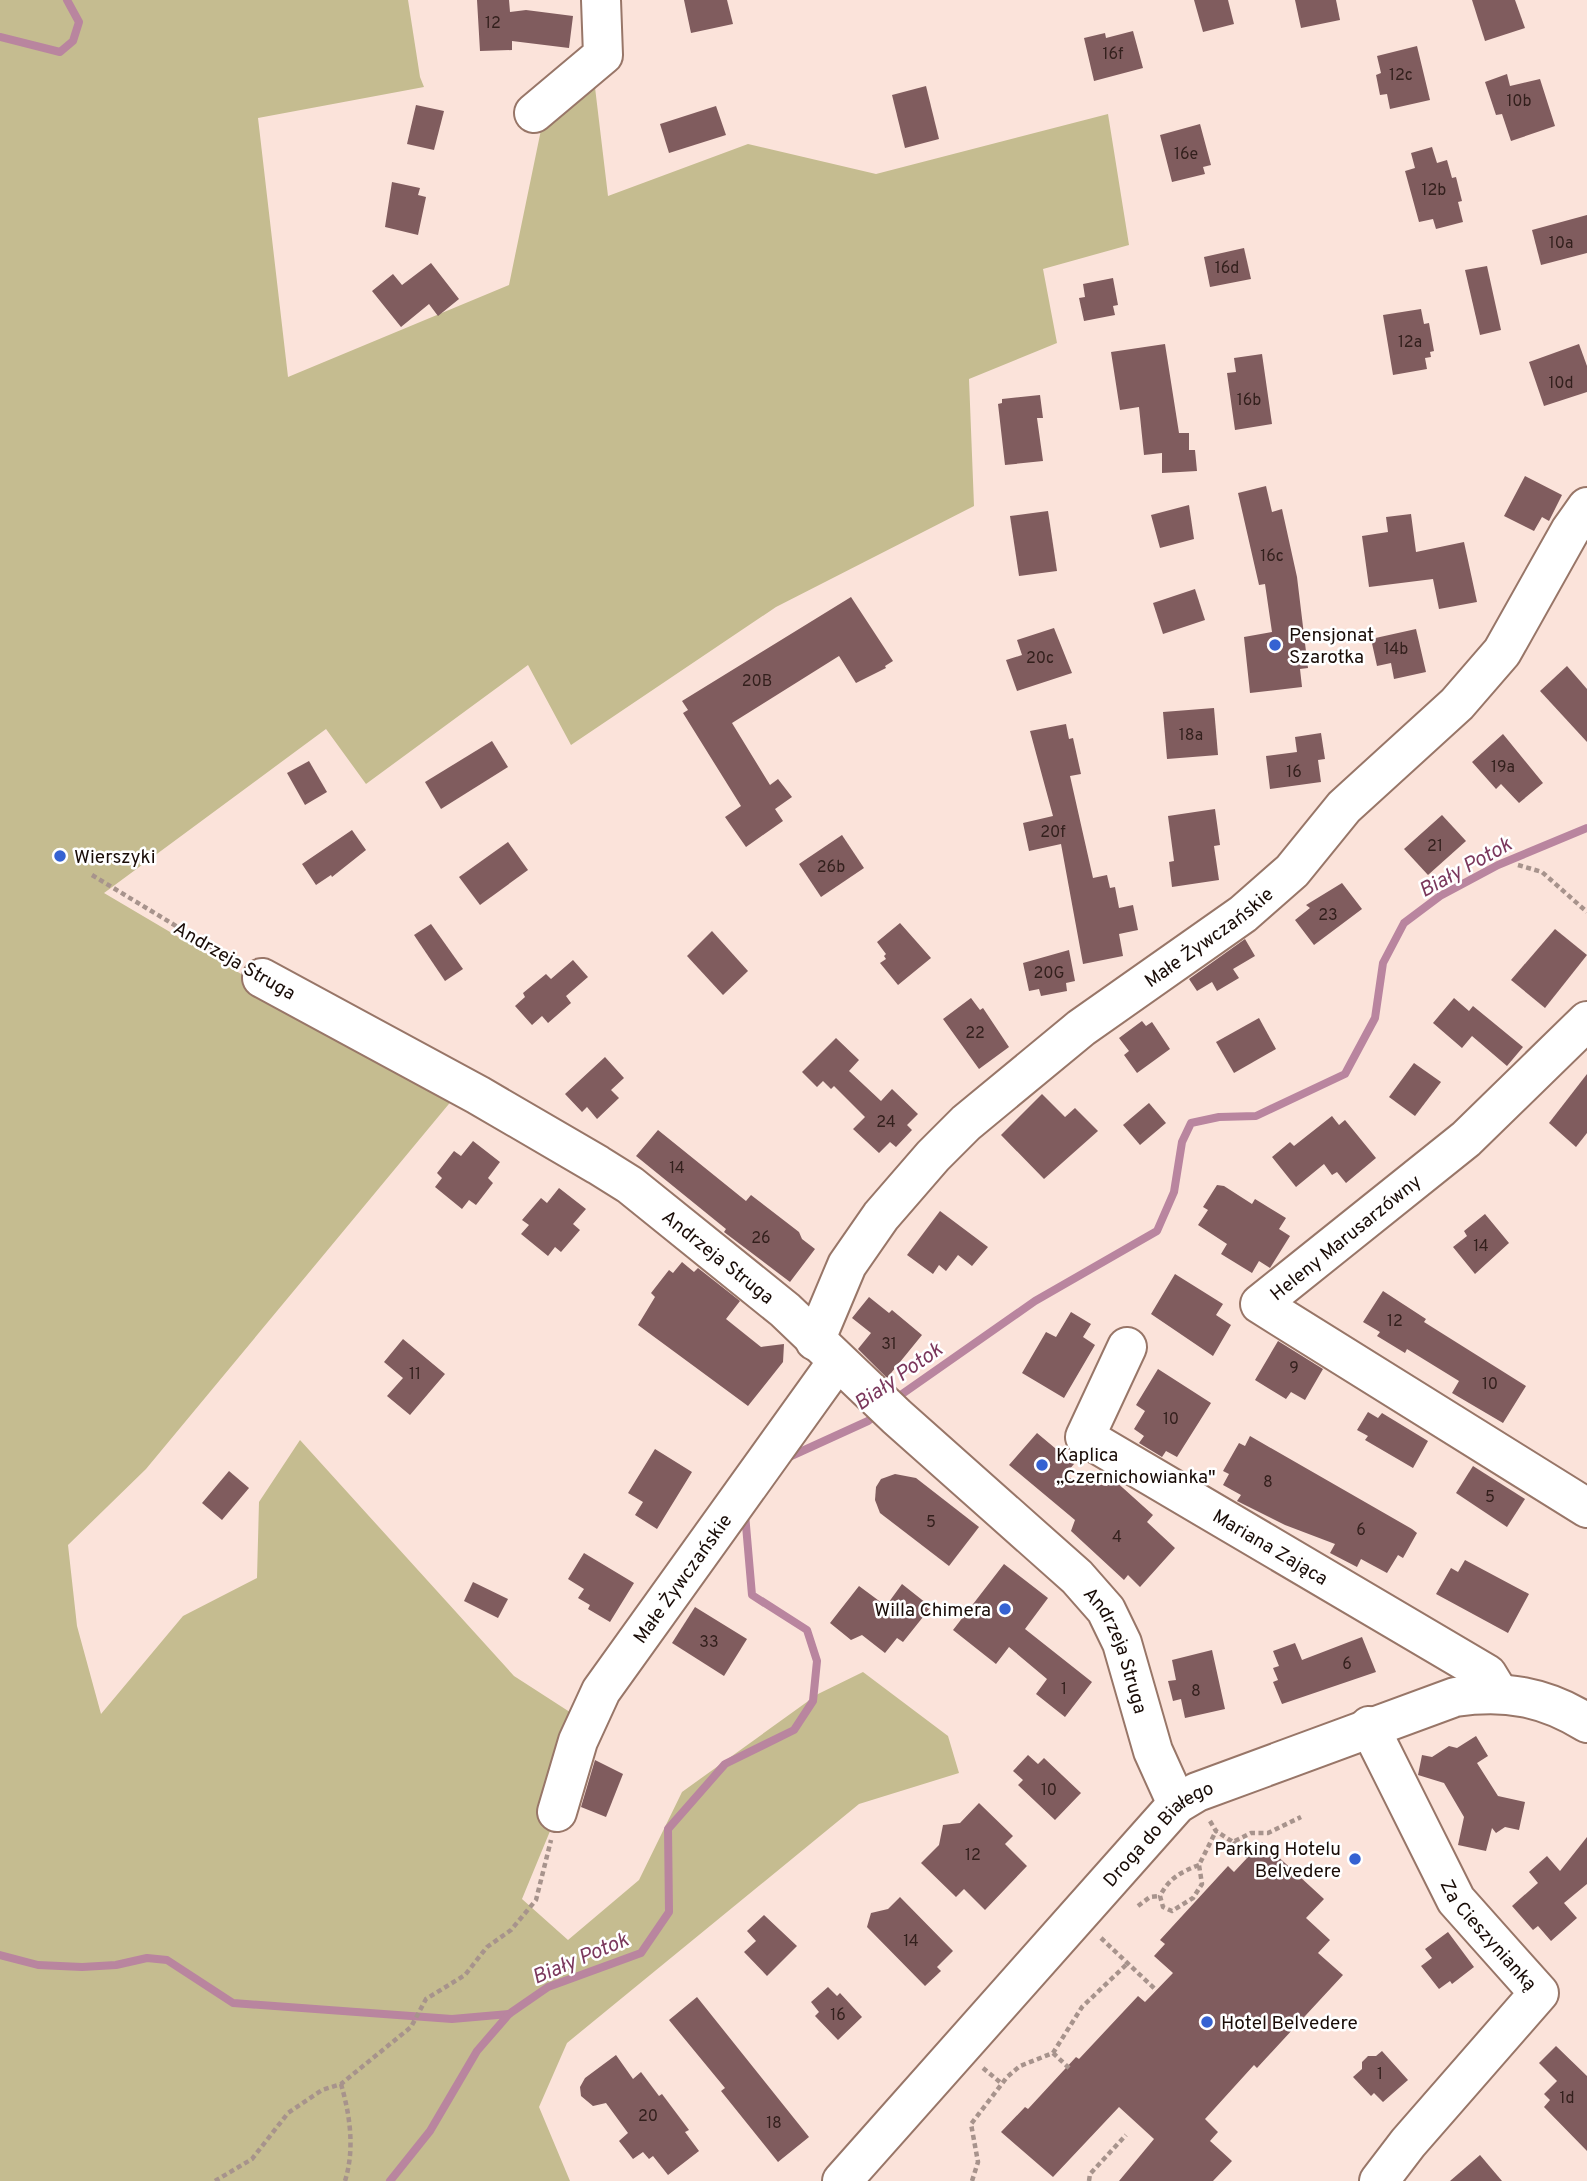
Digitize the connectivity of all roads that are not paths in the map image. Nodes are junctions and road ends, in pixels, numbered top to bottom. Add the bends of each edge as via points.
1 (601, 0) edge
2 (534, 113) dead end
3 (1587, 507) edge
4 (262, 978) road end
5 (1587, 1021) edge
6 (1127, 1347) dead end
7 (826, 1351) junction
8 (1587, 1508) edge
9 (1498, 1692) junction
10 (1587, 1723) edge
11 (1369, 1726) junction
12 (1190, 1808) junction
13 (557, 1812) road end
14 (842, 2181) edge
15 (1379, 2181) edge

1 - 2 street via 603,55
3 - 7 street, Małe Żywczańskie via 1502,652 1457,704 1352,799 1283,879 1243,914 1081,1028 933,1156 881,1216 847,1265
4 - 7 street, Andrzeja Struga via 478,1095 630,1185 765,1293
5 - 8 street, Heleny Marusarzówny via 1466,1139 1261,1304
6 - 9 street, Mariana Zająca via 1086,1437 1487,1674
7 - 12 street, Andrzeja Struga via 1077,1577 1107,1610 1122,1643 1153,1751
7 - 13 street, Małe Żywczańskie via 601,1691 578,1741
9 - 10 street, Droga do Białego via 1544,1700
9 - 11 street, Droga do Białego via 1441,1699
11 - 12 street, Droga do Białego via 1197,1792
11 - 15 street, Za Cieszynianką via 1456,1900 1539,1993
12 - 14 street, Droga do Białego

